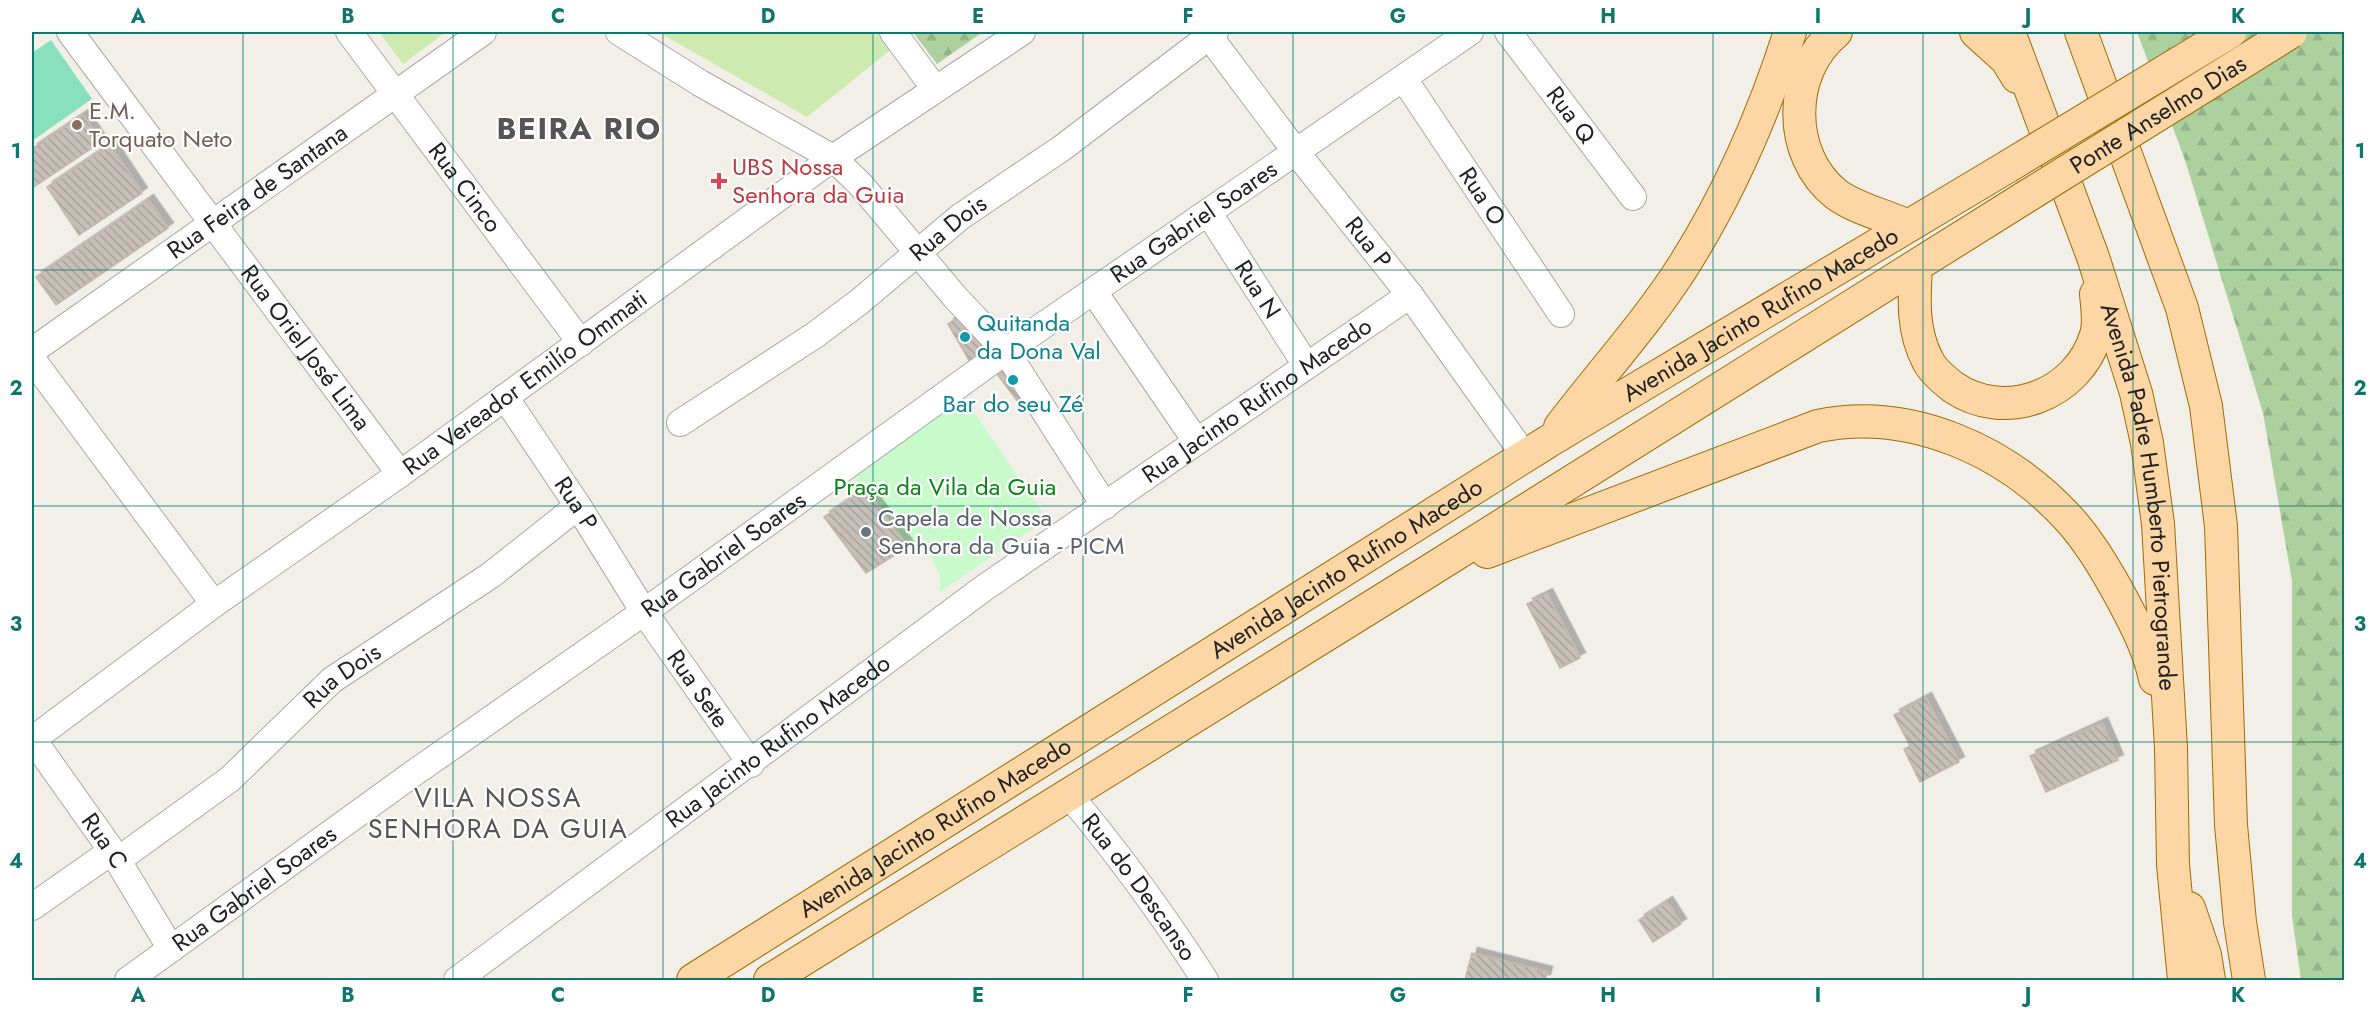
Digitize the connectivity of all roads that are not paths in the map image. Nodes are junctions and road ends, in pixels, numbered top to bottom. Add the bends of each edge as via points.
1 (70, 32) edge
2 (350, 32) edge
3 (483, 32) edge
4 (619, 32) edge
5 (893, 32) edge
6 (1022, 32) edge
7 (1470, 32) edge
8 (1508, 32) edge
9 (1790, 32) edge
10 (1836, 32) edge
11 (1976, 32) edge
12 (2009, 32) edge
13 (2081, 32) edge
14 (2230, 32) edge
15 (2292, 32) edge
16 (1210, 33) edge
17 (1404, 79) junction
18 (935, 89) junction
19 (395, 92) junction
20 (2036, 104) junction
21 (1296, 152) junction
22 (833, 158) junction
23 (2007, 167) joint
24 (1633, 196) dead end
25 (2024, 198) joint
26 (1208, 212) junction
27 (210, 222) junction
28 (1908, 226) junction
29 (918, 251) junction
30 (2093, 257) junction
31 (1916, 267) junction
32 (1094, 292) junction
33 (1410, 295) junction
34 (1561, 314) dead end
35 (581, 343) junction
36 (32, 351) edge
37 (1006, 351) junction
38 (32, 359) edge
39 (1306, 365) junction
40 (505, 397) junction
41 (680, 423) dead end
42 (1197, 441) junction
43 (1537, 448) junction
44 (400, 474) junction
45 (1105, 506) junction
46 (578, 507) junction
47 (1421, 576) junction
48 (214, 604) junction
49 (644, 612) junction
50 (1225, 646) junction
51 (32, 739) edge
52 (1150, 744) junction
53 (2171, 748) junction
54 (751, 764) junction
55 (1006, 785) junction
56 (1069, 795) junction
57 (115, 856) junction
58 (2174, 865) junction
59 (921, 886) junction
60 (32, 907) edge
61 (171, 949) junction
62 (128, 981) edge
63 (457, 981) edge
64 (693, 981) edge
65 (770, 981) edge
66 (1205, 981) edge
67 (2184, 981) edge
68 (2209, 981) edge
69 (2249, 981) edge

1 - 27 street, Rua Oriel José Lima
2 - 19 street, Rua Cinco
3 - 19 street, Rua Feira de Santana
4 - 22 street
5 - 18 street
6 - 18 street, Rua Vereador Emilío Ommati
7 - 17 street, Rua Gabriel Soares
8 - 24 street, Rua Q
9 - 43 main road via 1748,142 1718,206 1682,267 1651,313
10 - 28 main road via 1817,54 1800,99 1802,146 1811,165 1837,195
11 - 20 main road via 2006,59
12 - 20 main road, Avenida Padre Humberto Pietrogrande
13 - 69 main road via 2182,308 2206,406 2221,526 2231,825
14 - 23 main road, Ponte Anselmo Dias, bridge
15 - 25 main road, Ponte Anselmo Dias, bridge
16 - 21 street, Rua P
16 - 29 street, Rua Dois via 1062,148 960,217
17 - 21 street, Rua Gabriel Soares
17 - 34 street, Rua O
18 - 22 street, Rua Vereador Emilío Ommati
19 - 27 street, Rua Feira de Santana
19 - 35 street, Rua Cinco
20 - 30 main road, Avenida Padre Humberto Pietrogrande
21 - 26 street, Rua Gabriel Soares
21 - 33 street, Rua P
22 - 29 street
22 - 35 street, Rua Vereador Emilío Ommati
23 - 28 main road, Avenida Jacinto Rufino Macedo
25 - 31 main road, Avenida Jacinto Rufino Macedo
26 - 32 street, Rua Gabriel Soares
26 - 39 street, Rua N
27 - 36 street, Rua Feira de Santana
27 - 44 street, Rua Oriel José Lima
28 - 43 main road, Avenida Jacinto Rufino Macedo
29 - 37 street
29 - 41 street, Rua Dois via 815,336
30 - 31 main road via 2097,332 2079,367 2066,381 2045,393 2003,405 1968,397 1945,381 1929,363 1916,330
30 - 53 main road, Avenida Padre Humberto Pietrogrande via 2136,393 2147,443 2158,524
31 - 47 main road, Avenida Jacinto Rufino Macedo
32 - 37 street, Rua Gabriel Soares
32 - 42 street
33 - 39 street, Rua Jacinto Rufino Macedo
33 - 43 street, Rua P
35 - 40 street, Rua Vereador Emilío Ommati
37 - 45 street
37 - 49 street, Rua Gabriel Soares
38 - 48 street
39 - 42 street, Rua Jacinto Rufino Macedo
40 - 44 street, Rua Vereador Emilío Ommati
40 - 46 street, Rua P
42 - 45 street, Rua Jacinto Rufino Macedo
43 - 50 main road, Avenida Jacinto Rufino Macedo
44 - 48 street, Rua Vereador Emilío Ommati
45 - 54 street, Rua Jacinto Rufino Macedo via 937,621
46 - 49 street, Rua P
46 - 57 street, Rua Dois via 491,575 332,680 230,779
47 - 52 main road, Avenida Jacinto Rufino Macedo
47 - 53 main road via 1818,426 1848,420 1901,424 1941,433 1993,459 2041,493 2069,519 2099,559 2140,631 2152,664
48 - 51 street, Rua Vereador Emilío Ommati
49 - 54 street, Rua Sete
49 - 61 street, Rua Gabriel Soares
50 - 52 main road via 1253,645 1260,655 1206,692
50 - 55 main road, Avenida Jacinto Rufino Macedo
51 - 57 street, Rua C
52 - 56 main road, Avenida Jacinto Rufino Macedo
53 - 58 main road, Avenida Padre Humberto Pietrogrande
54 - 63 street, Rua Jacinto Rufino Macedo
55 - 59 main road via 941,837 897,863 891,872 895,885
55 - 64 main road, Avenida Jacinto Rufino Macedo
56 - 59 main road, Avenida Jacinto Rufino Macedo
56 - 66 street, Rua do Descanso via 1164,915
57 - 60 street, Rua Dois
57 - 61 street, Rua C
58 - 67 main road, Avenida Padre Humberto Pietrogrande
58 - 68 main road via 2200,938
59 - 65 main road, Avenida Jacinto Rufino Macedo
61 - 62 street, Rua Gabriel Soares

